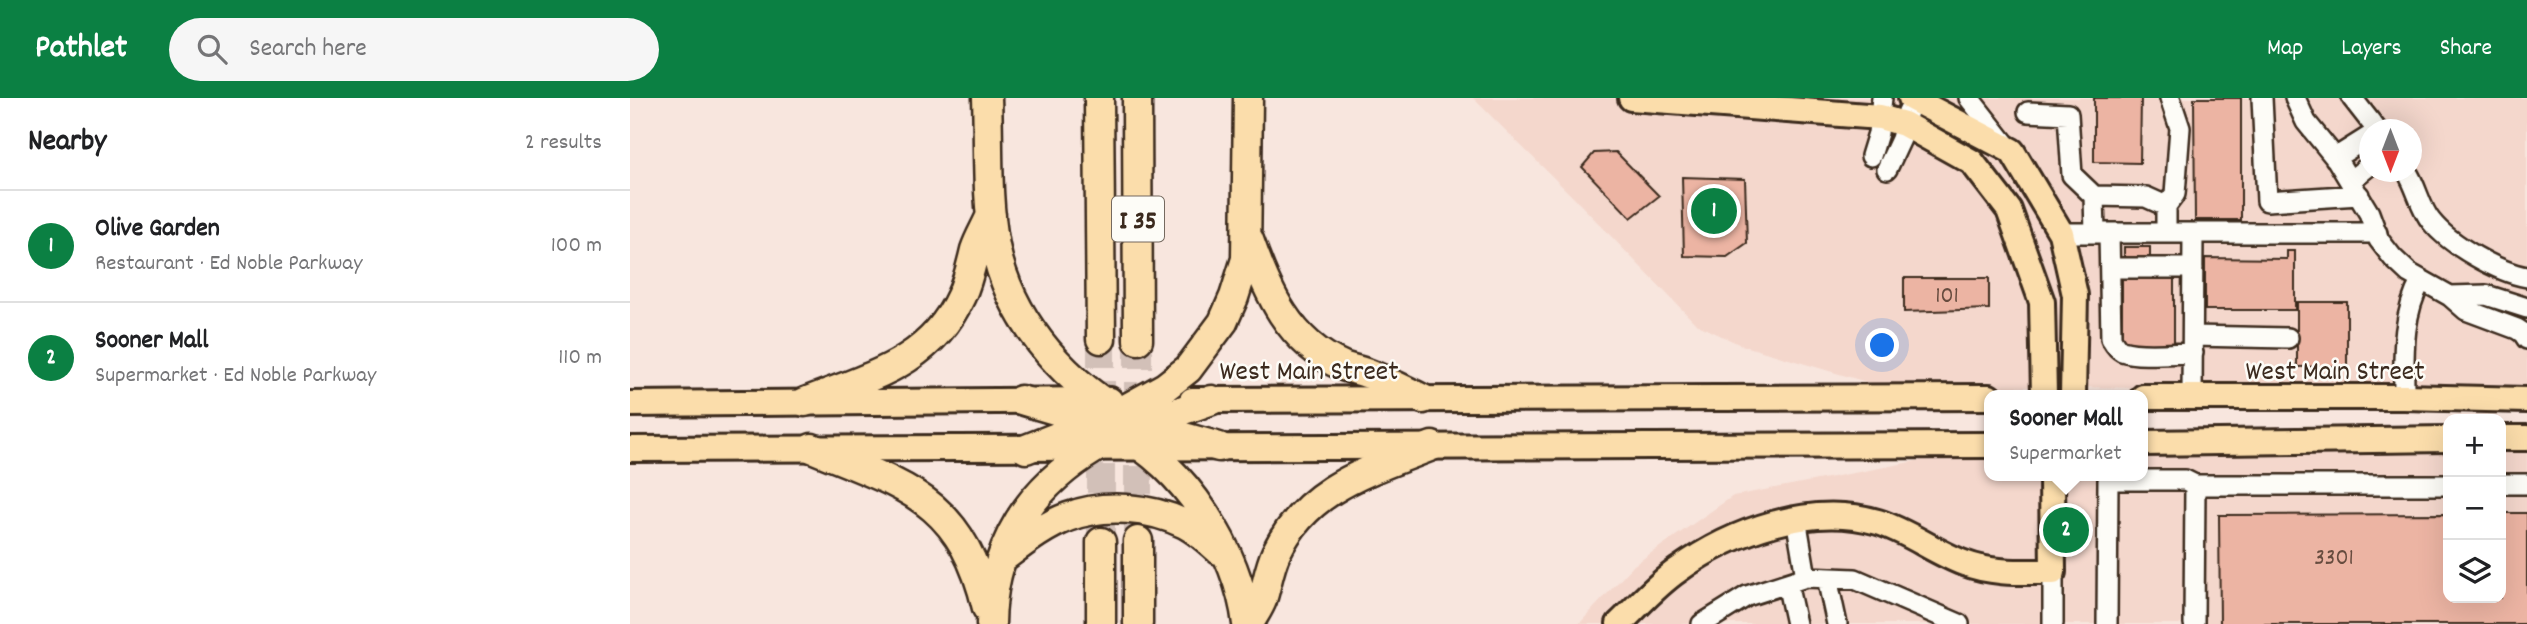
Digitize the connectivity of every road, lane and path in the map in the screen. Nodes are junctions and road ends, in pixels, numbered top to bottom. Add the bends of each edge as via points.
1 (987, 98) edge
2 (1099, 98) edge
3 (1137, 98) edge
4 (1248, 98) edge
5 (1631, 98) edge
6 (1911, 98) edge
7 (1969, 98) edge
8 (2171, 98) edge
9 (2262, 98) edge
10 (2295, 98) edge
11 (2352, 98) edge
12 (1881, 108) edge
13 (2028, 112) dead end
14 (2368, 119) edge
15 (1904, 124) junction
16 (2359, 143) edge
17 (2012, 151) junction
18 (1871, 156) dead end
19 (2335, 158) junction
20 (1888, 169) dead end
21 (2359, 181) edge
22 (2413, 182) edge
23 (2354, 188) junction
24 (2094, 196) junction
25 (2166, 206) junction
26 (991, 215) junction
27 (2061, 233) junction
28 (2102, 233) junction
29 (2166, 233) junction
30 (2193, 233) junction
31 (2377, 233) junction
32 (1247, 236) junction
33 (2110, 268) junction
34 (2193, 268) junction
35 (2527, 277) edge
36 (2421, 281) junction
37 (2450, 296) junction
38 (2527, 308) edge
39 (2288, 338) dead end
40 (1101, 339) tunnel mouth
41 (2527, 339) edge
42 (1138, 340) tunnel mouth
43 (2193, 345) junction
44 (2044, 390) edge
45 (2073, 390) edge
46 (1984, 397) edge
47 (2148, 397) edge
48 (2404, 397) junction
49 (1423, 398) junction
50 (2192, 398) junction
51 (1021, 400) joint
52 (1212, 400) joint
53 (2527, 400) edge
54 (805, 401) junction
55 (630, 404) edge
56 (1120, 423) junction
57 (2506, 438) edge
58 (2527, 438) edge
59 (2443, 439) edge
60 (2148, 443) edge
61 (1984, 445) edge
62 (1432, 446) junction
63 (1219, 447) joint
64 (812, 448) junction
65 (630, 449) edge
66 (1026, 449) joint
67 (2148, 480) edge
68 (2052, 481) edge
69 (2108, 481) edge
70 (2506, 484) edge
71 (2527, 484) edge
72 (2195, 485) junction
73 (2443, 485) edge
74 (1796, 519) junction
75 (1138, 541) tunnel mouth
76 (1101, 542) tunnel mouth
77 (1001, 559) junction
78 (1231, 562) junction
79 (2053, 572) junction
80 (1806, 577) junction
81 (1827, 578) junction
82 (1787, 583) junction
83 (1712, 621) edge
84 (991, 624) edge
85 (1101, 624) edge
86 (1138, 624) edge
87 (1248, 624) edge
88 (1619, 624) edge
89 (1796, 624) edge
90 (1837, 624) edge
91 (1959, 624) edge
92 (2053, 624) edge
93 (2107, 624) edge
94 (2194, 624) edge

1 - 26 highway
2 - 40 highway, I 35
3 - 42 highway, I 35
4 - 32 highway
5 - 12 main road
6 - 15 street
6 - 17 main road
7 - 17 street
8 - 25 street via 2180,128 2175,194
9 - 23 street via 2267,201
10 - 19 street via 2306,122
11 - 14 street
12 - 15 main road
12 - 18 street
13 - 24 street via 2068,114 2072,175
15 - 20 street
15 - 44 main road via 1972,162 2009,210 2042,302
16 - 19 street
17 - 27 main road
19 - 23 street
21 - 23 street
22 - 35 street via 2431,221 2460,247
23 - 31 street
24 - 25 street via 2146,197
24 - 28 street
25 - 29 street
26 - 54 highway via 959,300 936,334 894,367
26 - 56 highway via 1003,274 1028,325 1062,368
27 - 28 street
27 - 45 main road via 2075,295
28 - 29 street
28 - 33 street
29 - 30 street
30 - 31 street
30 - 34 street
31 - 36 street via 2393,258
32 - 49 highway via 1272,299 1316,350 1342,366
32 - 56 highway via 1240,280 1223,322 1188,369
33 - 34 street
33 - 43 street via 2111,338 2116,347 2134,353
34 - 43 street
36 - 37 street
36 - 48 street via 2405,323
37 - 38 street via 2486,295
37 - 41 street via 2466,310 2517,329
39 - 43 street
43 - 50 street
46 - 49 main road, West Main Street
47 - 50 main road, West Main Street
48 - 50 main road, West Main Street
48 - 53 main road, West Main Street
49 - 52 main road, West Main Street
51 - 54 main road
51 - 56 highway
52 - 56 highway
54 - 55 main road
56 - 63 highway
56 - 66 highway
56 - 77 highway via 1067,465 1035,498
56 - 78 highway via 1193,498
57 - 58 main road
59 - 60 main road
61 - 62 main road
62 - 63 main road
62 - 87 highway via 1347,480 1313,504 1283,540
64 - 65 main road
64 - 66 main road
64 - 84 highway via 894,480 940,513 973,562
67 - 72 street via 2185,480
68 - 79 main road
69 - 93 street
70 - 71 street
72 - 73 street
72 - 94 street
74 - 79 main road via 1862,518 1986,570
74 - 80 street
74 - 88 main road via 1744,533 1697,557
75 - 86 highway
76 - 85 highway
77 - 78 highway via 1036,533 1070,516 1129,508 1186,524
77 - 84 highway via 991,600
78 - 87 highway
79 - 92 street
80 - 81 street
80 - 82 street
81 - 90 street
81 - 91 street via 1855,579
82 - 83 street via 1747,596
82 - 89 street

